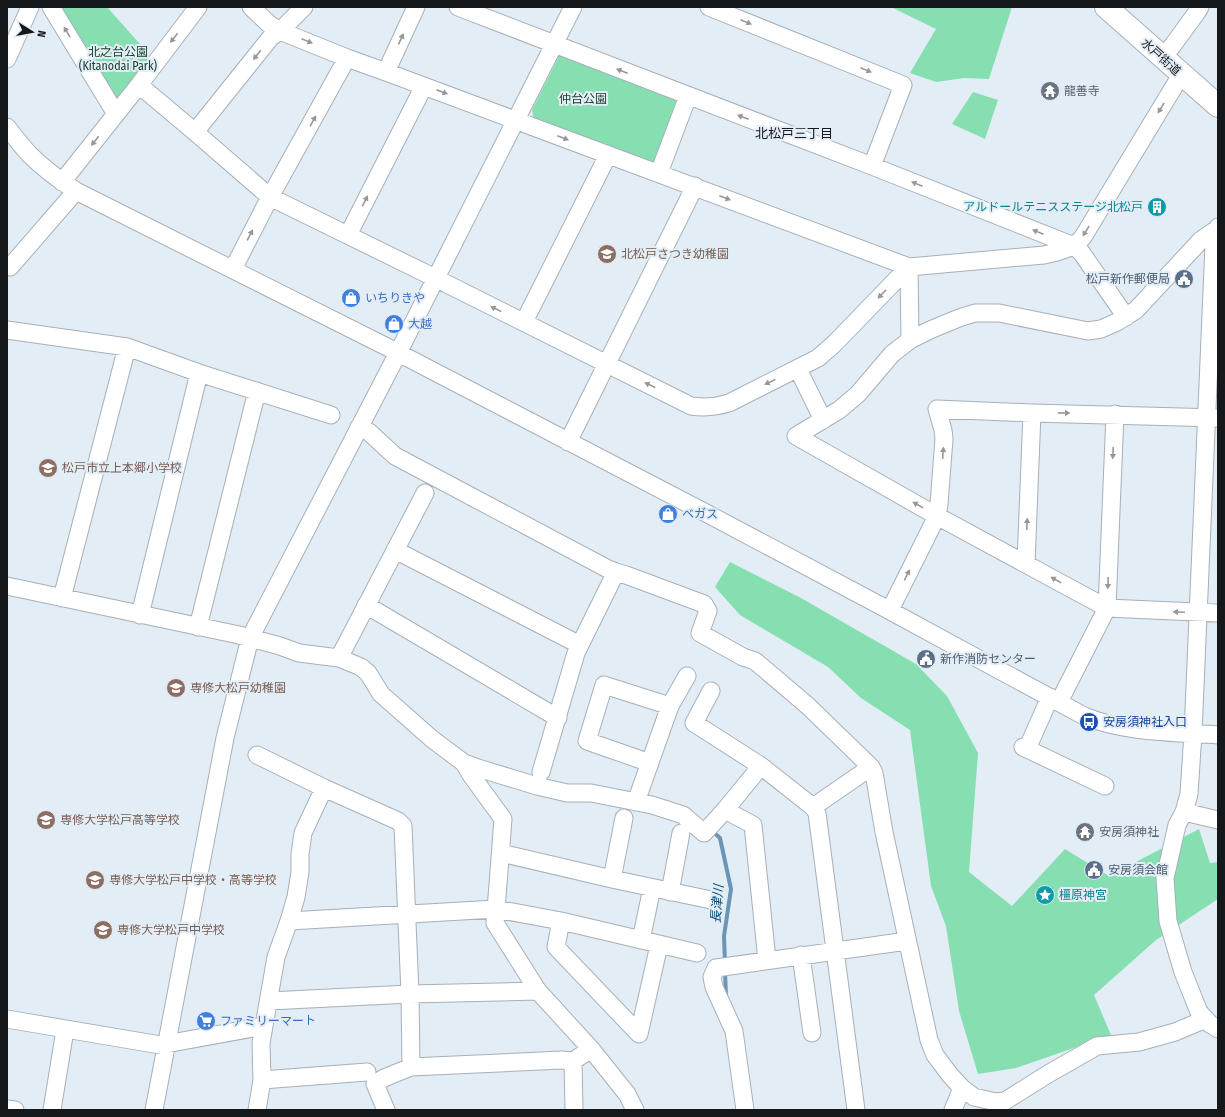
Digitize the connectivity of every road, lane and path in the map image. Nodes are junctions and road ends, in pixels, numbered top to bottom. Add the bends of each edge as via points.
1 (30, 7) edge
2 (51, 7) edge
3 (198, 7) edge
4 (251, 7) edge
5 (304, 7) edge
6 (416, 7) edge
7 (458, 7) edge
8 (573, 7) edge
9 (710, 7) edge
10 (1106, 7) edge
11 (1200, 7) edge
12 (280, 31) junction
13 (555, 44) junction
14 (347, 58) junction
15 (1162, 58) junction
16 (7, 59) edge
17 (386, 72) junction
18 (1181, 75) junction
19 (139, 85) junction
20 (424, 86) junction
21 (688, 96) junction
22 (1218, 106) edge
23 (116, 114) junction
24 (515, 120) junction
25 (7, 127) edge
26 (195, 132) junction
27 (608, 155) junction
28 (872, 166) junction
29 (659, 173) junction
30 (695, 186) junction
31 (69, 187) junction
32 (270, 197) junction
33 (1218, 228) edge
34 (348, 235) junction
35 (1074, 246) junction
36 (1216, 258) edge
37 (909, 267) junction
38 (10, 268) dead end
39 (233, 269) junction
40 (435, 278) junction
41 (1126, 317) junction
42 (524, 322) junction
43 (7, 330) edge
44 (910, 340) junction
45 (127, 348) junction
46 (398, 353) junction
47 (607, 364) junction
48 (798, 369) junction
49 (199, 373) junction
50 (257, 391) junction
51 (1032, 413) junction
52 (1115, 414) junction
53 (331, 415) dead end
54 (1213, 417) edge
55 (824, 420) junction
56 (359, 427) junction
57 (568, 442) junction
58 (425, 493) dead end
59 (937, 516) junction
60 (395, 550) junction
61 (1026, 563) junction
62 (616, 572) junction
63 (7, 586) edge
64 (62, 598) junction
65 (366, 605) junction
66 (1107, 608) junction
67 (890, 610) junction
68 (1199, 612) junction
69 (1218, 613) edge
70 (140, 615) junction
71 (198, 627) junction
72 (250, 638) junction
73 (580, 645) junction
74 (339, 658) junction
75 (687, 676) dead end
76 (710, 690) dead end
77 (1055, 699) junction
78 (670, 706) junction
79 (558, 718) junction
80 (1193, 733) junction
81 (1218, 735) edge
82 (257, 755) dead end
83 (464, 763) junction
84 (650, 763) junction
85 (761, 766) junction
86 (871, 768) junction
87 (541, 772) dead end
88 (1105, 786) dead end
89 (324, 788) junction
90 (636, 802) junction
91 (814, 807) junction
92 (725, 810) junction
93 (1184, 812) junction
94 (624, 818) dead end
95 (1218, 820) edge
96 (681, 833) dead end
97 (501, 853) junction
98 (612, 879) junction
99 (652, 888) junction
100 (670, 892) junction
101 (711, 900) dead end
102 (496, 909) junction
103 (406, 915) junction
104 (289, 921) junction
105 (562, 921) junction
106 (641, 940) junction
107 (907, 941) junction
108 (659, 945) junction
109 (835, 951) junction
110 (697, 953) dead end
111 (801, 956) junction
112 (767, 960) junction
113 (538, 991) junction
114 (410, 994) junction
115 (269, 1001) junction
116 (7, 1019) edge
117 (1212, 1024) edge
118 (264, 1026) junction
119 (66, 1030) junction
120 (812, 1033) dead end
121 (166, 1045) junction
122 (591, 1049) junction
123 (572, 1061) junction
124 (411, 1067) junction
125 (366, 1072) dead end
126 (262, 1080) junction
127 (962, 1088) junction
128 (7, 1109) edge
129 (15, 1110) edge
130 (52, 1110) edge
131 (154, 1110) edge
132 (257, 1110) edge
133 (386, 1110) edge
134 (574, 1110) edge
135 (635, 1110) edge
136 (745, 1110) edge
137 (856, 1110) edge
138 (952, 1110) edge

1 - 16 street
23 -> 2 street
3 -> 19 street
4 - 12 street
5 - 12 street
17 -> 6 street
7 - 13 street
8 - 13 street
9 -> 28 street via 903,85
10 - 15 highway, 水戸街道
11 - 15 street
12 -> 14 street
12 -> 26 street via 272,37
21 -> 13 street
13 - 24 street
14 - 17 street
32 -> 14 street
15 - 18 highway, 水戸街道
17 - 20 street
18 - 22 highway, 水戸街道
18 -> 35 street via 1083,237
19 - 23 street
19 - 26 street
20 -> 24 street
34 -> 20 street
28 -> 21 street
21 - 29 street
23 -> 31 street
24 -> 27 street
24 - 40 street
25 - 31 street via 29,154
26 - 32 street
27 - 29 street
27 - 42 street
35 -> 28 street
29 - 30 street
30 -> 37 street
30 - 47 street
31 - 38 street
31 - 39 street
32 - 34 street
39 -> 32 street
33 - 36 street via 1214,245
33 - 41 street via 1201,240 1136,310
34 - 40 street
35 - 37 street via 1044,255
35 - 41 street via 1081,252
36 - 54 street
37 - 44 street
37 -> 48 street via 834,344 818,358
39 - 46 street
42 -> 40 street
40 - 46 street
41 - 44 street via 1101,329 1088,331 999,313 975,313
42 - 47 street
43 - 45 street
44 - 55 street via 892,354 858,394
45 - 49 street
45 - 64 street
46 - 56 street
46 - 57 street
48 -> 47 street via 729,402 705,408 691,406
47 - 57 street
48 - 55 street
49 - 50 street
49 - 70 street
50 - 53 street
50 - 71 street
51 -> 52 street
59 -> 51 street via 944,439 937,409
61 -> 51 street
52 - 54 street
52 -> 66 street
54 - 68 street
59 -> 55 street via 796,436
56 - 62 street via 369,432 395,456
56 - 72 street
57 - 67 street
58 - 60 street
59 - 61 street
67 -> 59 street
60 - 65 street
60 - 73 street
66 -> 61 street
62 - 73 street
62 - 86 street via 704,604 708,611 700,632 743,658 755,661 808,706
63 - 64 street
64 - 70 street
65 - 74 street
65 - 79 street
68 -> 66 street
66 - 77 street
67 - 77 street
68 - 69 street
68 - 80 street
70 - 71 street
71 - 72 street
72 - 74 street via 299,653
72 - 121 street via 224,738
73 - 79 street
74 - 83 street via 361,667 368,673 380,694
75 - 78 street
76 - 85 street via 694,723
77 - 80 street via 1084,716 1109,725
77 - 88 street via 1024,751
78 - 84 street
78 - 84 street via 604,685 587,741
79 - 87 street
80 - 81 street
80 - 93 street via 1189,794
82 - 89 street
83 - 90 street via 567,793 591,793
83 - 97 street via 503,819
84 - 90 street
85 - 91 street
85 - 92 street
86 - 91 street
86 - 107 street
89 - 103 street via 398,820 403,826
89 - 104 street via 303,833 296,898
90 - 92 street via 683,816 704,833
91 - 109 street via 817,813
92 - 112 street via 753,825
93 - 95 street
93 - 117 street via 1177,825 1165,878 1168,921 1183,972 1199,1012
94 - 98 street
96 - 100 street
97 - 98 street
97 - 102 street
98 - 99 street
99 - 100 street
99 - 106 street
100 - 101 street
102 - 103 street
102 - 105 street
102 - 113 street via 495,923
103 - 104 street
103 - 114 street
104 - 115 street via 276,957
105 - 106 street
105 - 108 street via 556,947 639,1034
106 - 108 street
107 - 109 street
107 - 127 street via 929,1040 935,1055
108 - 110 street
109 - 111 street
109 - 137 street
111 - 112 street
111 - 120 street
112 - 136 street via 716,968 712,977 734,1031
113 - 114 street
113 - 122 street
114 - 115 street
114 - 124 street
115 - 118 street
116 - 119 street
117 - 127 street via 1139,1042 1097,1046 1006,1102 974,1097
118 - 121 street
118 - 126 street
119 - 121 street
119 - 130 street
121 - 131 street
122 - 123 street
122 - 135 street via 627,1094
123 - 124 street
123 - 134 street
124 - 133 street via 375,1084
125 - 126 street
126 - 132 street
127 - 138 street
128 - 129 street

